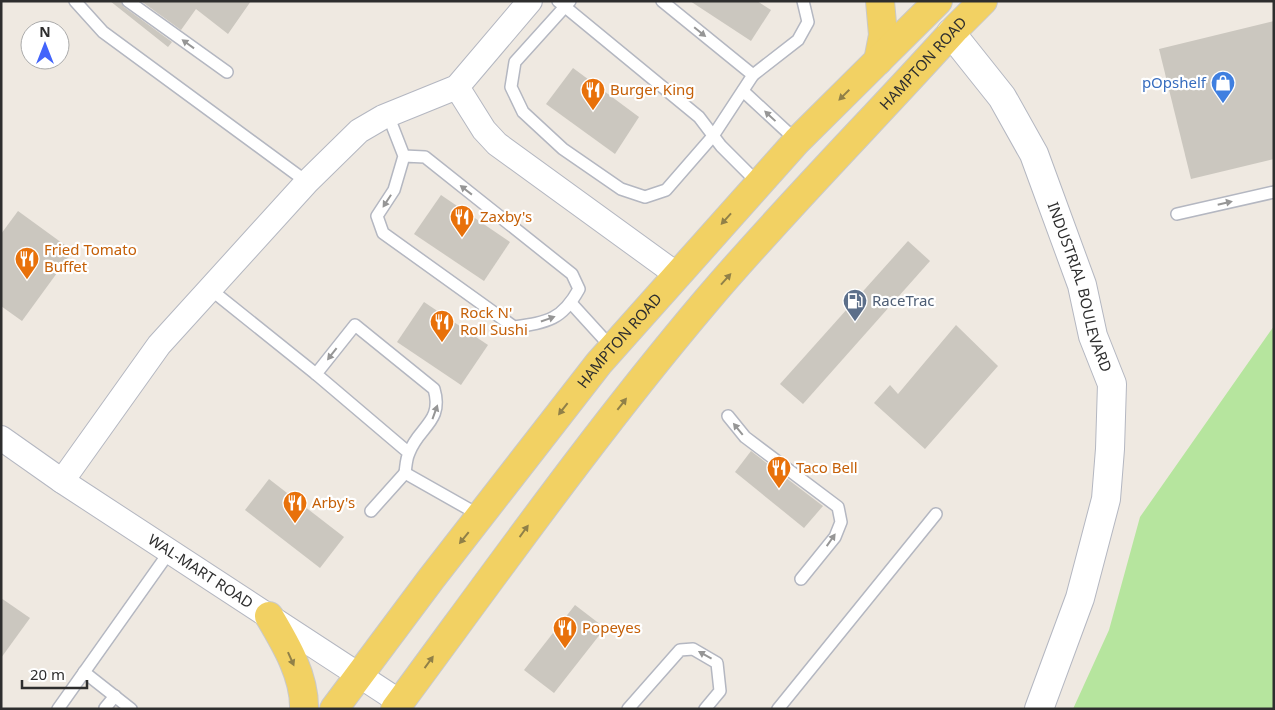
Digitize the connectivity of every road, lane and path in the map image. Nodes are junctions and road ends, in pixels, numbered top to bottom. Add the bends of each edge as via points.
1 (74, 1) edge
2 (128, 1) edge
3 (530, 1) edge
4 (662, 1) edge
5 (803, 1) edge
6 (880, 1) edge
7 (982, 1) edge
8 (564, 3) edge
9 (932, 3) edge
10 (953, 30) junction
11 (878, 61) junction
12 (227, 72) dead end
13 (753, 75) junction
14 (457, 87) junction
15 (743, 90) junction
16 (388, 115) junction
17 (713, 136) junction
18 (797, 141) junction
19 (404, 156) junction
20 (307, 182) junction
21 (758, 183) junction
22 (1274, 192) edge
23 (1177, 214) dead end
24 (676, 274) junction
25 (210, 289) junction
26 (571, 303) junction
27 (612, 348) junction
28 (316, 374) junction
29 (728, 416) dead end
30 (1, 438) edge
31 (409, 452) junction
32 (405, 473) junction
33 (62, 481) junction
34 (371, 511) dead end
35 (936, 514) dead end
36 (482, 516) junction
37 (170, 551) junction
38 (802, 578) dead end
39 (269, 616) junction
40 (84, 672) junction
41 (359, 675) junction
42 (114, 696) junction
43 (402, 706) edge
44 (105, 708) edge
45 (58, 709) edge
46 (131, 709) edge
47 (304, 709) edge
48 (334, 709) edge
49 (628, 709) edge
50 (705, 709) edge
51 (778, 709) edge
52 (1039, 709) edge

1 - 20 lane via 103,32
12 -> 2 lane
3 - 14 street
4 -> 13 lane
5 - 13 lane via 808,22 798,40
6 - 11 main road via 883,35
7 - 10 main road, HAMPTON ROAD
8 - 17 lane via 699,117
8 - 17 lane via 515,62 511,87 523,112 563,149 621,189 645,197 666,190
9 - 10 street, INDUSTRIAL BOULEVARD
9 - 11 main road, HAMPTON ROAD
43 -> 10 main road, HAMPTON ROAD via 540,510 622,403 708,299
10 - 52 street, INDUSTRIAL BOULEVARD via 1002,97 1034,154 1082,285 1093,336 1112,384 1106,499 1080,598
11 -> 18 main road, HAMPTON ROAD
13 - 15 lane
14 - 16 street
14 - 24 street via 484,130 497,144
15 - 17 lane
18 -> 15 lane
16 - 19 lane
16 - 20 street via 360,131
17 - 21 lane
18 - 21 main road, HAMPTON ROAD
26 -> 19 lane via 579,288 572,274 425,157
19 -> 26 lane via 394,190 377,216 382,233 514,327 554,318
20 - 25 street
21 -> 24 main road, HAMPTON ROAD
23 -> 22 lane
24 - 27 main road, HAMPTON ROAD
25 - 28 lane
25 - 33 street via 159,345
26 - 27 lane
27 -> 36 main road, HAMPTON ROAD
28 - 31 lane
31 -> 28 lane via 433,418 438,403 434,389 355,325
38 -> 29 lane via 835,536 841,522 838,507 745,437
30 - 33 street, WAL-MART ROAD
31 - 32 lane
32 - 34 lane
32 - 36 lane
33 - 37 street, WAL-MART ROAD
35 - 51 lane
36 -> 41 main road, HAMPTON ROAD
37 - 39 street, WAL-MART ROAD
37 - 40 lane
39 - 41 street, WAL-MART ROAD
39 -> 47 main road via 300,681
40 - 42 lane
40 - 45 lane
41 - 43 street, WAL-MART ROAD
41 - 48 main road, HAMPTON ROAD
42 - 44 lane
42 - 46 lane
50 -> 49 lane via 720,691 720,673 717,662 693,649 680,650

